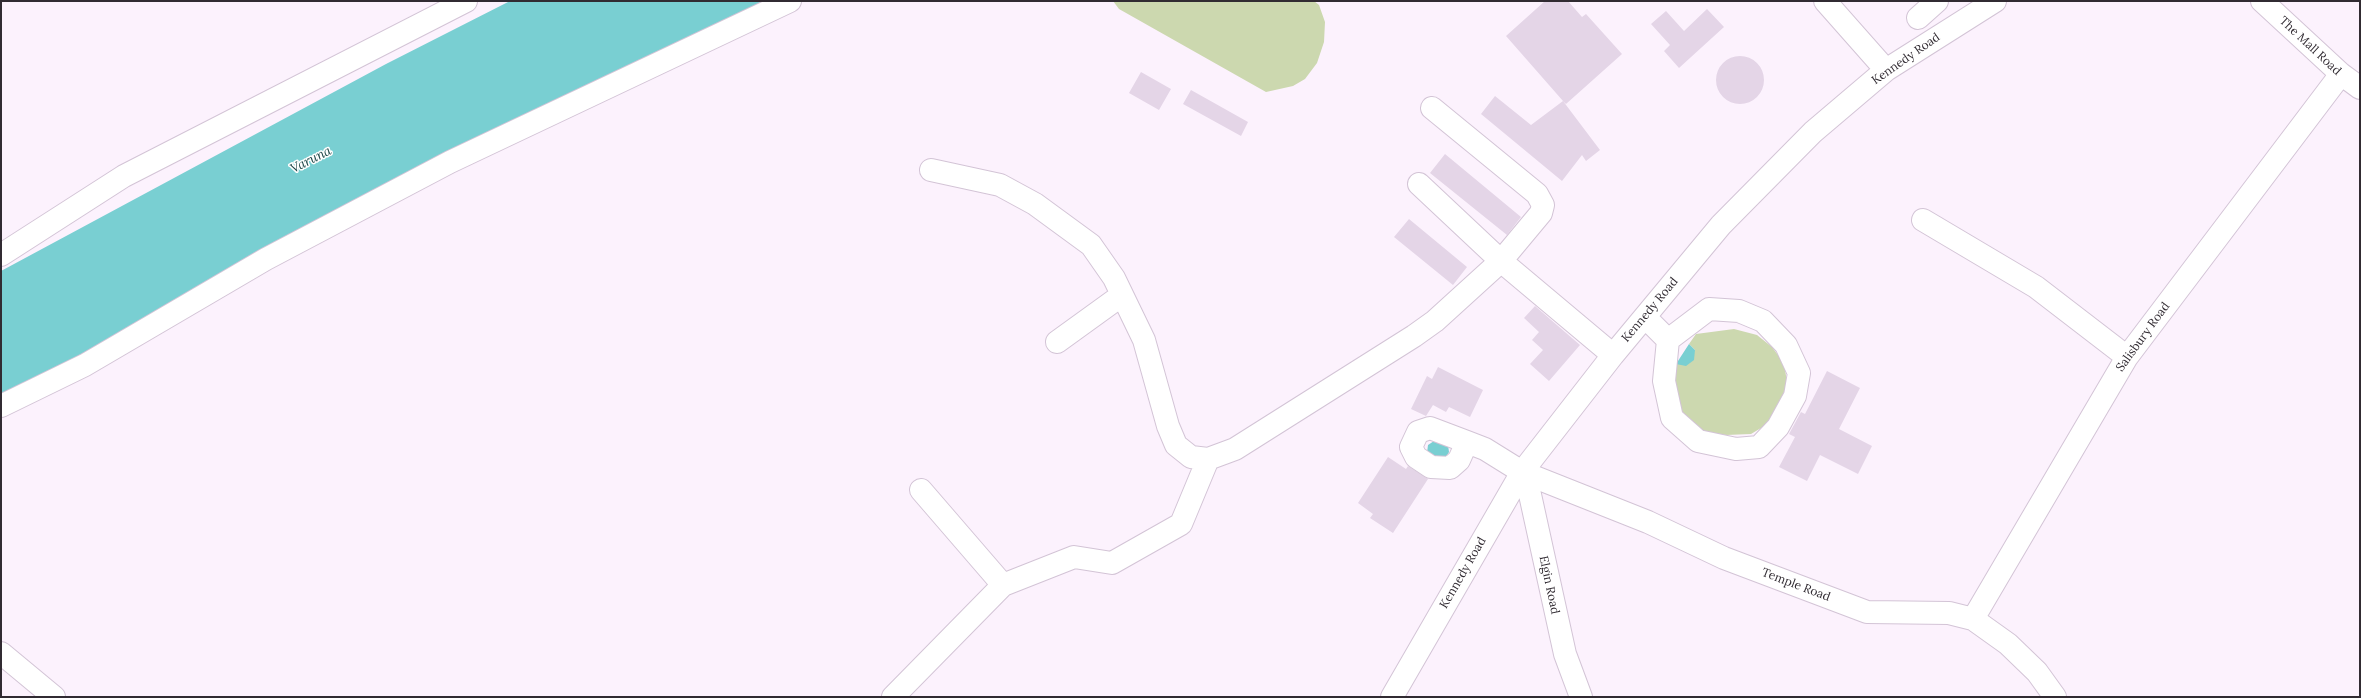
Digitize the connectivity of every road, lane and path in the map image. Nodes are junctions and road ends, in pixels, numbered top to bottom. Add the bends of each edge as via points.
1 (466, 1) edge
2 (790, 1) edge
3 (1825, 1) edge
4 (1937, 1) edge
5 (1996, 1) edge
6 (2262, 1) edge
7 (1918, 18) dead end
8 (1886, 70) junction
9 (2341, 74) junction
10 (2360, 88) edge
11 (1432, 108) dead end
12 (931, 170) dead end
13 (1419, 184) dead end
14 (1923, 220) dead end
15 (1, 255) edge
16 (1501, 261) junction
17 (1118, 286) junction
18 (1645, 317) junction
19 (1668, 340) junction
20 (1057, 342) dead end
21 (1613, 355) junction
22 (2127, 357) junction
23 (1, 406) edge
24 (1467, 442) dead end
25 (1208, 459) junction
26 (1522, 472) junction
27 (921, 490) dead end
28 (1003, 585) junction
29 (1973, 619) junction
30 (1, 653) edge
31 (54, 697) edge
32 (893, 697) edge
33 (1392, 697) edge
34 (1581, 697) edge
35 (2055, 697) edge

1 - 15 street via 124,176
2 - 23 street via 450,162 266,259 85,365
3 - 8 street
4 - 7 street
5 - 8 street, Kennedy Road
6 - 9 street, The Mall Road
8 - 18 street, Kennedy Road via 1813,132 1721,225
9 - 10 street, The Mall Road
9 - 22 street, Salisbury Road
11 - 16 street via 1541,199 1541,213
12 - 17 street via 1000,186 1020,195 1091,245
13 - 16 street
14 - 22 street via 2036,287
16 - 21 street
16 - 25 street via 1435,321 1414,336 1235,449
17 - 20 street
17 - 25 street via 1144,340 1168,426 1176,445 1190,457
18 - 19 street
18 - 21 street, Kennedy Road
19 - 19 street via 1664,380 1672,418 1698,441 1736,449 1759,447 1778,427 1795,396 1799,373 1786,345 1764,322 1739,311 1709,309
21 - 26 street, Kennedy Road
22 - 29 street, Salisbury Road
24 - 26 street, Temple Road via 1485,449
25 - 28 street via 1181,524 1112,563 1074,557
26 - 29 street, Temple Road via 1648,522 1724,558 1867,612 1949,613
26 - 33 street, Kennedy Road
26 - 34 street, Elgin Road via 1529,490 1565,654
27 - 28 street
28 - 32 street
29 - 35 street, Temple Road via 2008,644 2037,672
30 - 31 street

